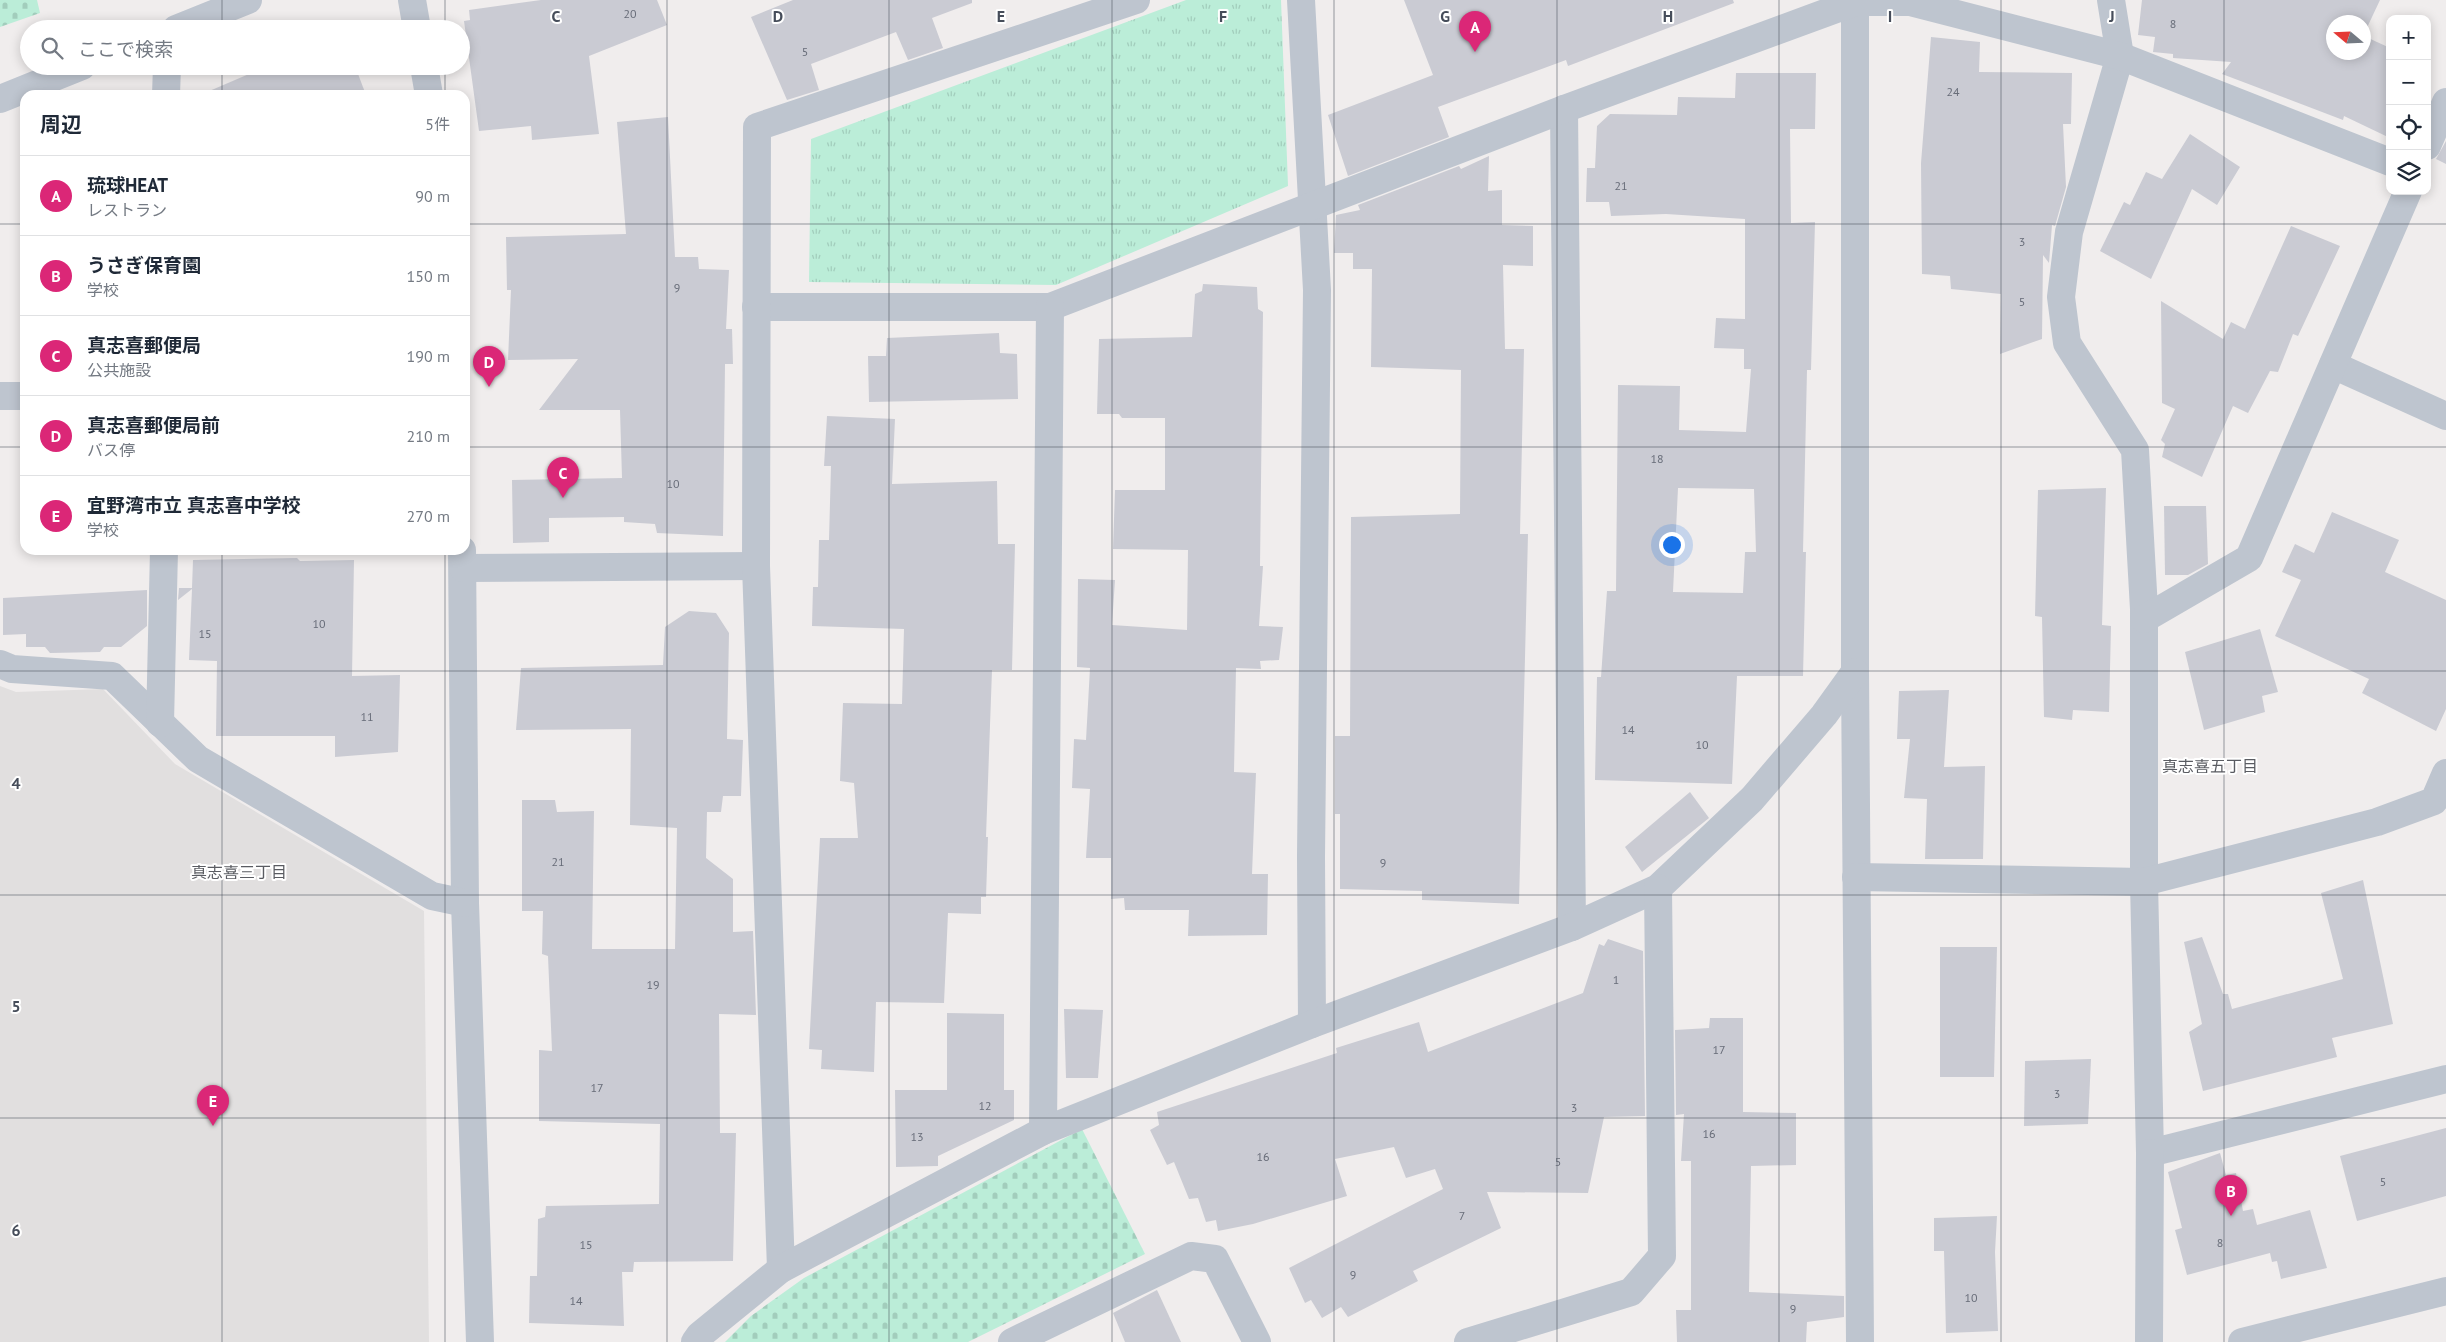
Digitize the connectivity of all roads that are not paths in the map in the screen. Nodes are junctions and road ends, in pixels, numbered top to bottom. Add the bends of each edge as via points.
1 (248, 0) edge
2 (412, 0) edge
3 (1136, 0) edge
4 (1301, 0) edge
5 (2111, 0) edge
6 (1855, 1) edge
7 (1109, 5) edge
8 (198, 20) edge
9 (415, 20) edge
10 (2120, 56) junction
11 (60, 75) edge
12 (167, 75) edge
13 (426, 75) edge
14 (22, 90) edge
15 (166, 90) edge
16 (428, 90) edge
17 (20, 91) edge
18 (0, 99) edge
19 (2446, 102) edge
20 (1564, 109) junction
21 (2431, 137) edge
22 (2386, 160) edge
23 (2406, 195) edge
24 (1311, 206) junction
25 (1050, 307) junction
26 (756, 308) junction
27 (2333, 365) junction
28 (0, 396) edge
29 (20, 396) edge
30 (2446, 416) edge
31 (164, 555) edge
32 (462, 559) edge
33 (756, 566) junction
34 (2144, 619) junction
35 (0, 664) edge
36 (1855, 672) junction
37 (160, 723) junction
38 (2446, 773) edge
39 (1856, 877) junction
40 (2144, 882) junction
41 (1658, 888) junction
42 (464, 903) junction
43 (1572, 928) junction
44 (1312, 1024) junction
45 (2446, 1078) edge
46 (1043, 1131) junction
47 (2150, 1152) junction
48 (780, 1269) junction
49 (2446, 1291) edge
50 (480, 1342) edge
51 (695, 1342) edge
52 (1012, 1342) edge
53 (1258, 1342) edge
54 (1468, 1342) edge
55 (1860, 1342) edge
56 (2149, 1342) edge
57 (2242, 1342) edge

1 - 8 street
2 - 9 street
3 - 7 street
4 - 24 street
5 - 10 street
6 - 10 street via 1910,2
6 - 20 street
6 - 36 street
7 - 26 street via 757,127
10 - 22 street
10 - 34 street via 2069,232 2061,297 2067,343 2136,450
11 - 14 street
12 - 15 street
13 - 16 street
17 - 18 street
19 - 21 street
20 - 24 street
20 - 43 street
23 - 27 street
24 - 25 street
24 - 44 street via 1317,290 1310,857
25 - 26 street
25 - 46 street
26 - 33 street
27 - 30 street
27 - 34 street via 2249,558
28 - 29 street
31 - 37 street
32 - 33 street
32 - 42 street
33 - 48 street
34 - 40 street
35 - 37 street via 12,669 112,676
36 - 39 street
36 - 41 street via 1824,715 1752,799
37 - 42 street via 198,759 432,896
38 - 40 street via 2434,801 2377,822
39 - 40 street
39 - 55 street
40 - 47 street
41 - 43 street
41 - 54 street via 1662,1256 1631,1292
42 - 50 street
43 - 44 street
44 - 46 street
45 - 47 street
46 - 48 street
47 - 56 street
48 - 51 street
49 - 57 street
52 - 53 street via 1191,1256 1215,1259

